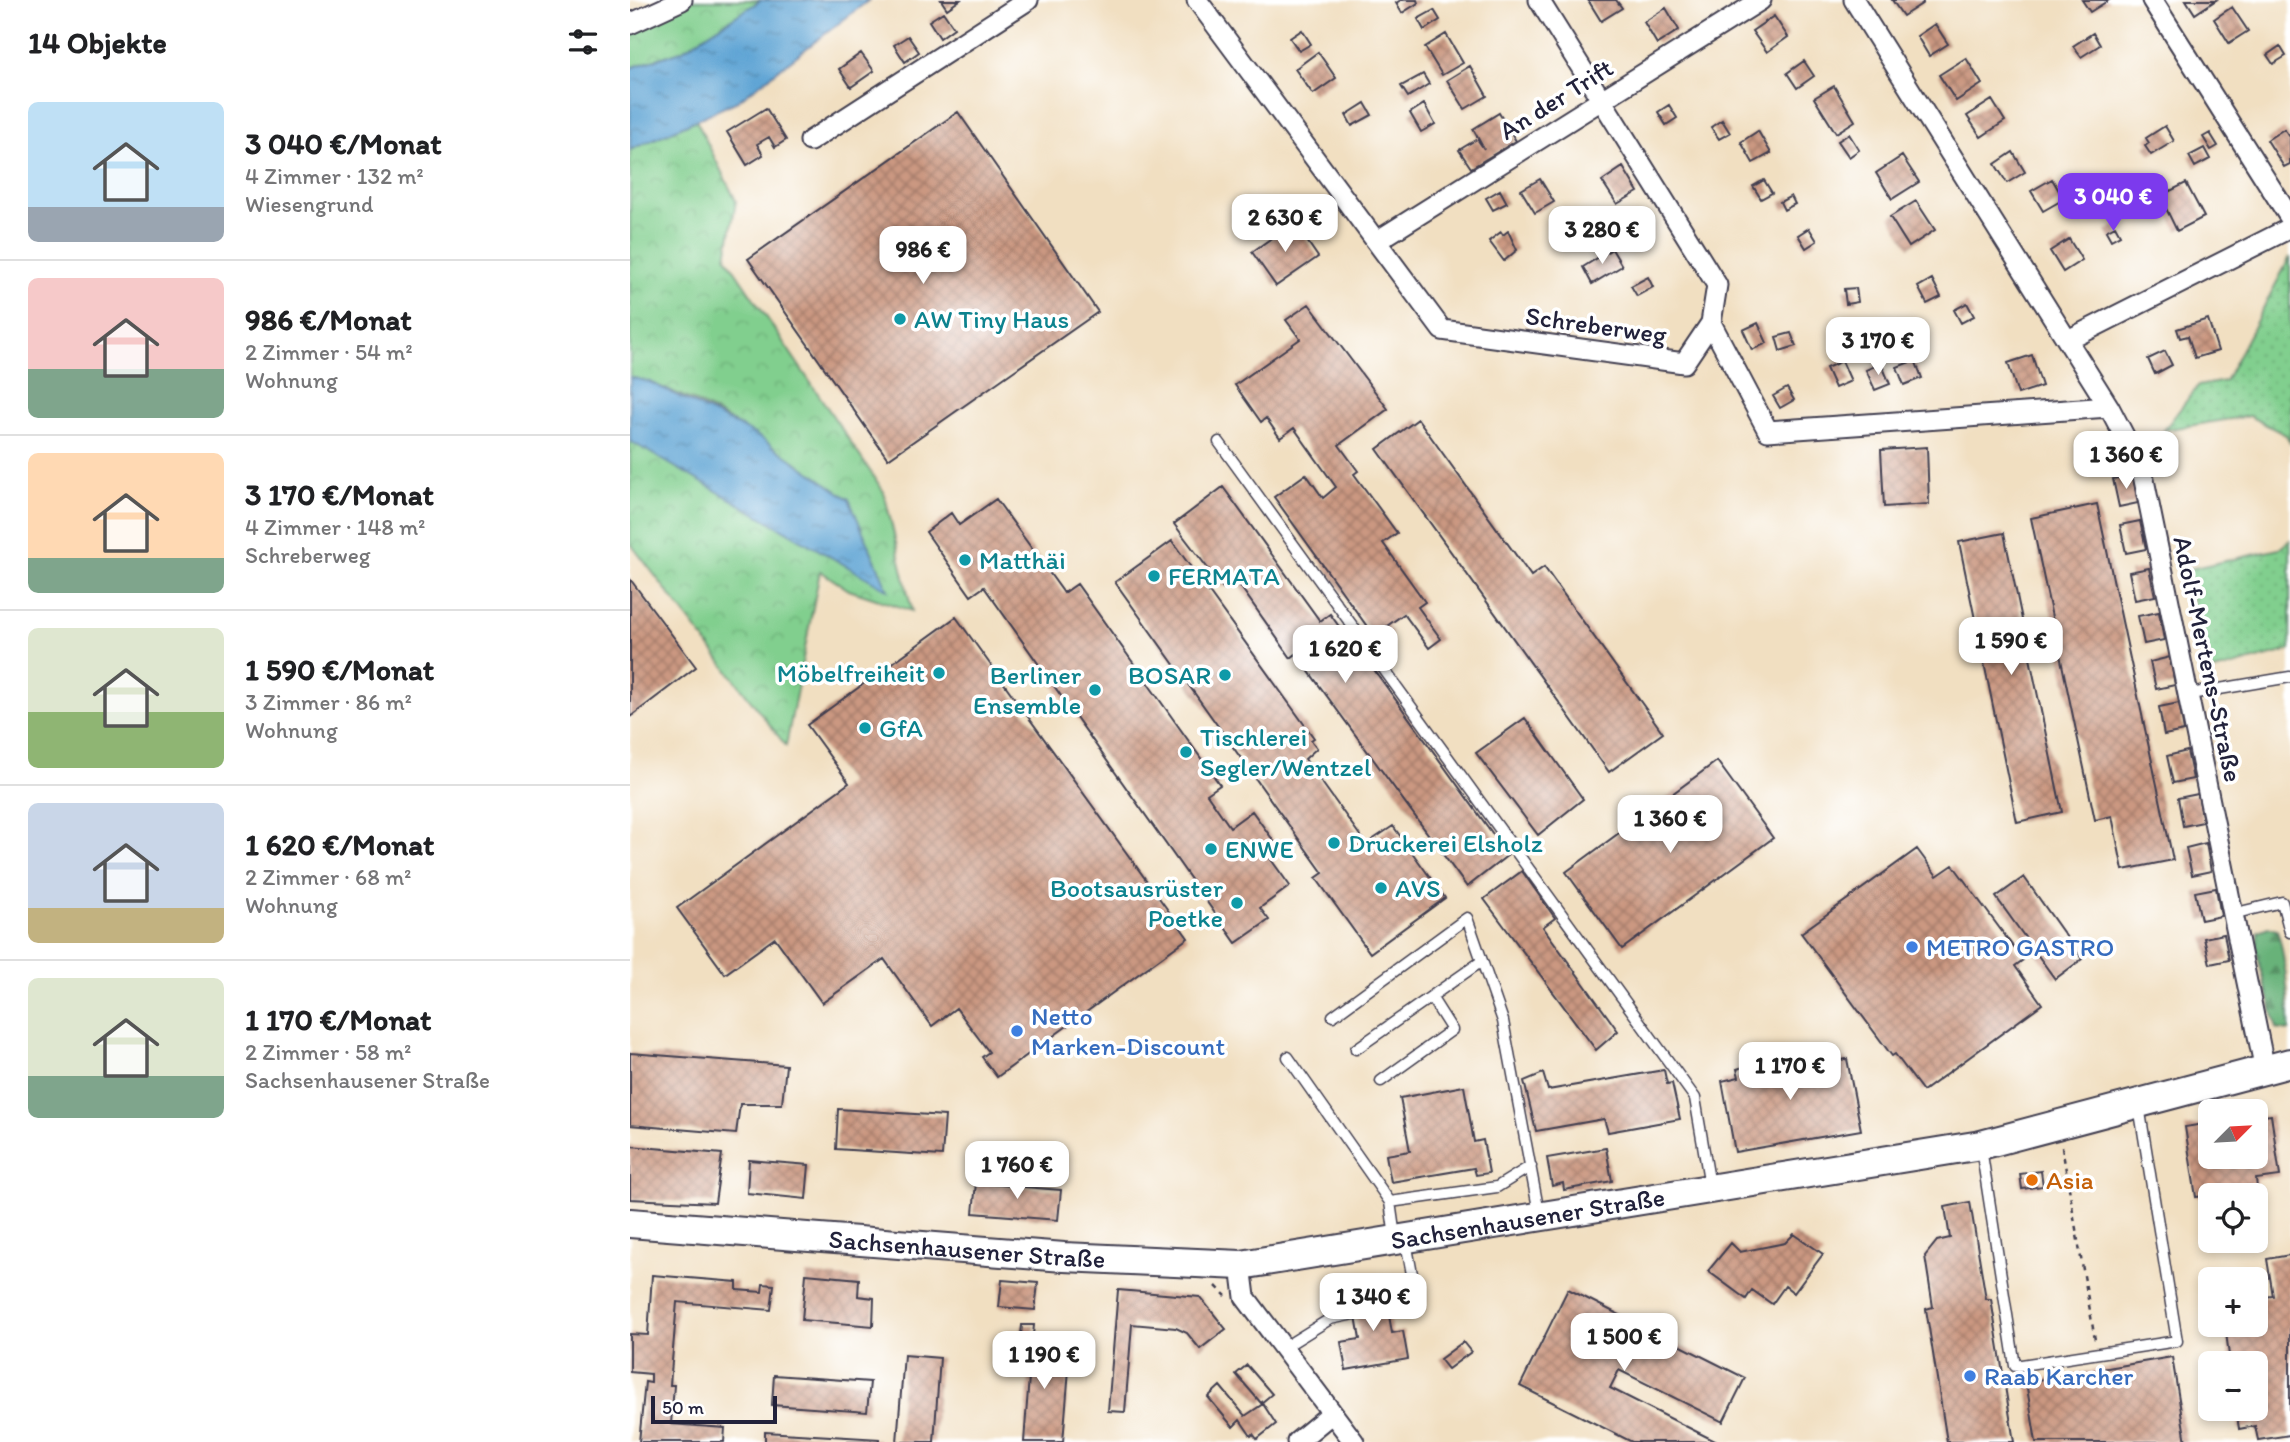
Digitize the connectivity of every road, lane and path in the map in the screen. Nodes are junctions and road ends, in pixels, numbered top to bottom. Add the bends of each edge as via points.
1 (682, 0) edge
2 (1028, 0) edge
3 (1197, 0) edge
4 (1539, 0) edge
5 (1761, 0) edge
6 (1854, 0) edge
7 (2152, 0) edge
8 (630, 24) edge
9 (1603, 101) junction
10 (810, 141) dead end
11 (2290, 219) edge
12 (2290, 228) edge
13 (1377, 241) junction
14 (1711, 323) junction
15 (2068, 341) junction
16 (2109, 407) junction
17 (1219, 442) dead end
18 (2290, 677) edge
19 (2190, 694) junction
20 (2286, 901) edge
21 (2232, 914) junction
22 (2290, 932) edge
23 (1482, 961) junction
24 (1431, 997) junction
25 (1334, 1016) dead end
26 (1356, 1049) dead end
27 (1288, 1057) dead end
28 (2278, 1067) edge
29 (1381, 1081) dead end
30 (2139, 1105) junction
31 (2058, 1125) junction
32 (1981, 1144) junction
33 (1531, 1166) junction
34 (1712, 1190) junction
35 (1391, 1202) junction
36 (1540, 1217) junction
37 (630, 1223) edge
38 (1401, 1240) junction
39 (1241, 1265) junction
40 (1282, 1349) junction
41 (2097, 1354) junction
42 (1331, 1414) junction
43 (1297, 1442) edge
44 (1354, 1442) edge

1 - 8 street
2 - 10 street
3 - 13 street, Schreberweg
4 - 9 street
5 - 9 street, An der Trift
6 - 15 street, Adolf-Mertens-Straße
7 - 11 street
9 - 13 street, An der Trift
9 - 14 street via 1717,285
12 - 15 street
13 - 14 street, Schreberweg via 1442,330 1684,363
14 - 16 street via 1768,431
15 - 16 street, Adolf-Mertens-Straße
16 - 19 street, Adolf-Mertens-Straße via 2142,470
17 - 34 lane via 1695,1098
18 - 19 lane
19 - 21 street, Adolf-Mertens-Straße
20 - 21 lane
20 - 22 lane
21 - 28 street, Adolf-Mertens-Straße
23 - 24 lane
23 - 25 lane via 1467,918
23 - 33 lane via 1503,1021
24 - 26 lane
24 - 29 lane via 1452,1030
27 - 35 lane
28 - 30 main road, Sachsenhausener Straße
30 - 31 main road, Sachsenhausener Straße
30 - 41 lane via 2177,1342
31 - 32 main road, Sachsenhausener Straße
31 - 41 path
32 - 34 main road, Sachsenhausener Straße
32 - 41 lane via 2015,1366
33 - 35 lane via 1497,1186
33 - 36 lane
34 - 36 main road, Sachsenhausener Straße
35 - 38 lane
36 - 38 main road, Sachsenhausener Straße
37 - 39 main road, Sachsenhausener Straße via 1064,1257
38 - 39 main road, Sachsenhausener Straße
38 - 40 lane via 1417,1301 1330,1319
39 - 40 street via 1245,1297
40 - 42 street
42 - 43 street
42 - 44 street

